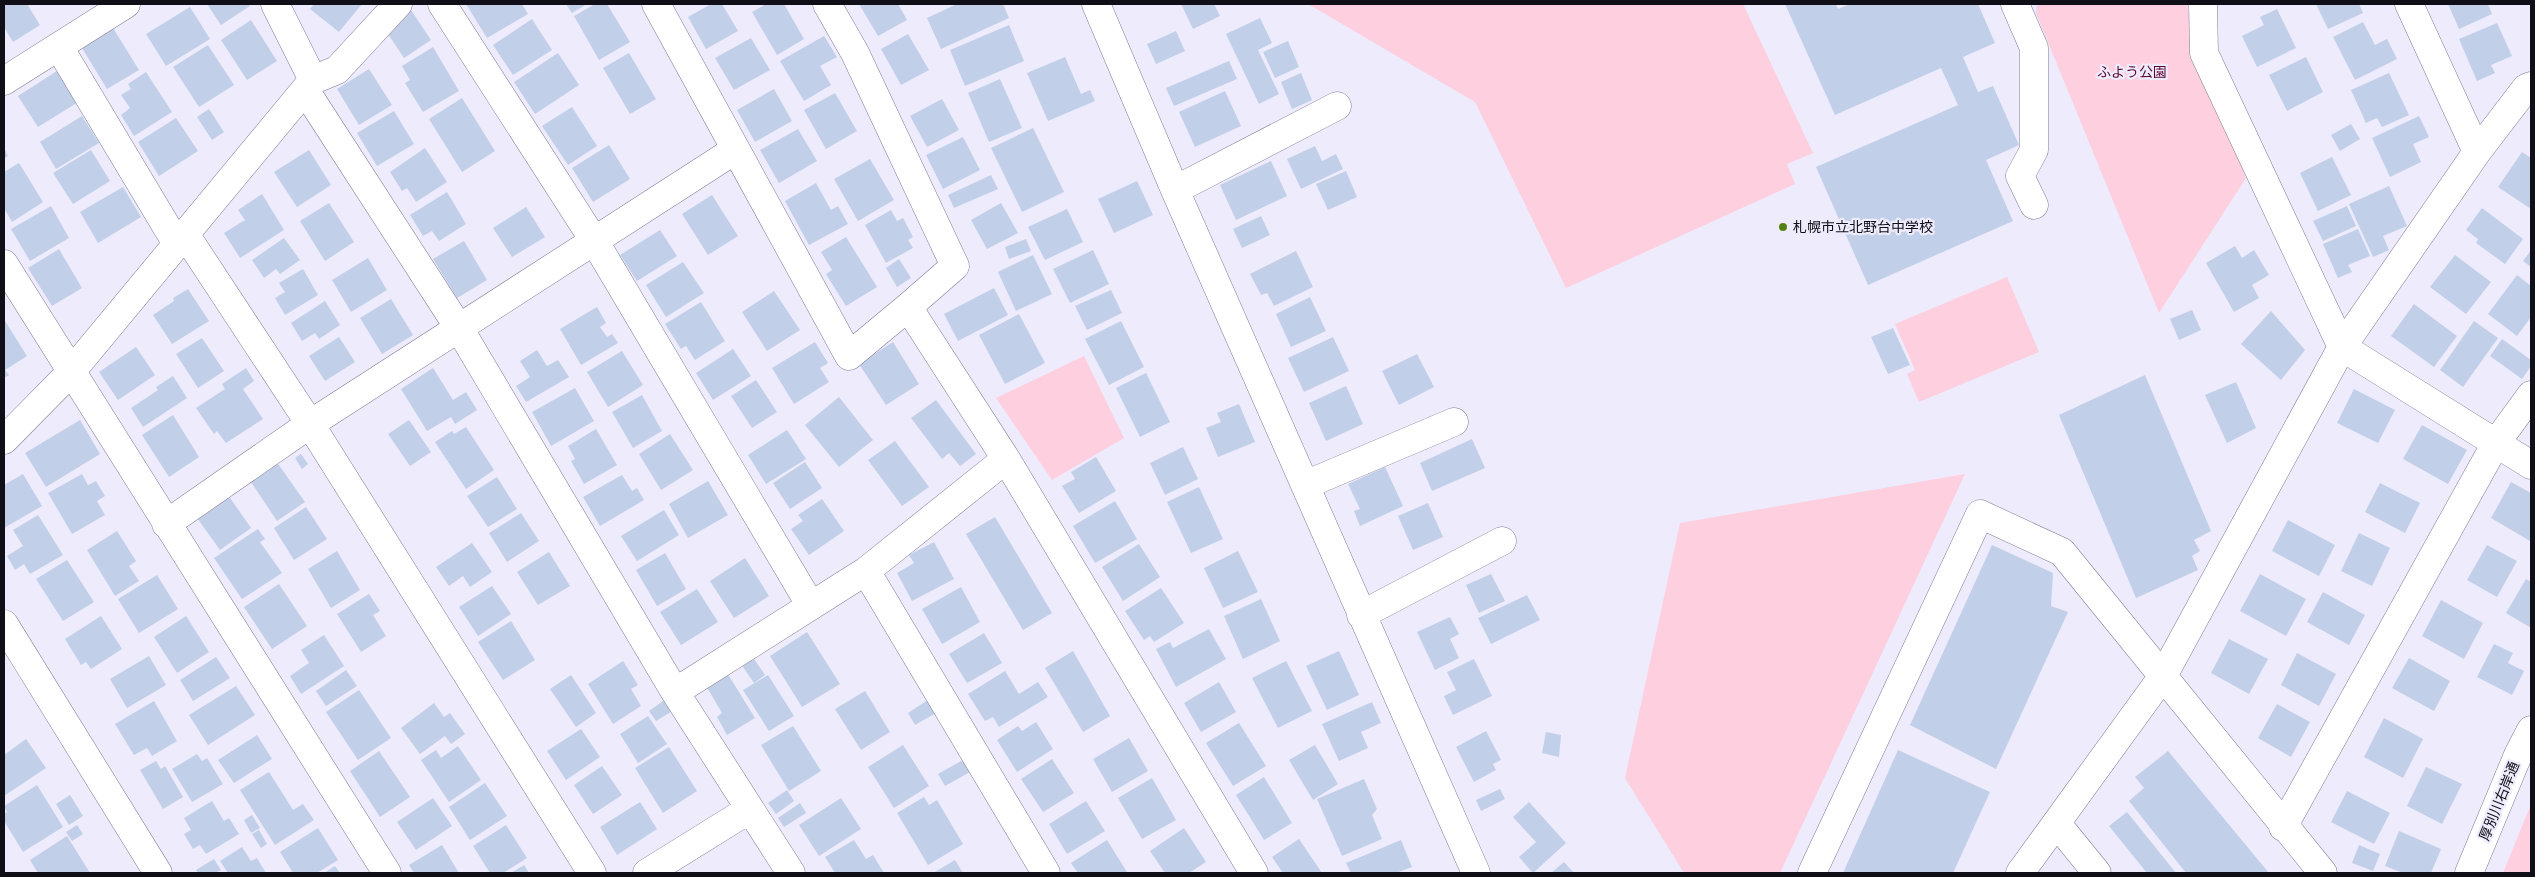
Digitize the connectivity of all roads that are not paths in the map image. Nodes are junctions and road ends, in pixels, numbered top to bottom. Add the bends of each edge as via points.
1 (126, 4) edge
2 (275, 4) edge
3 (398, 4) edge
4 (442, 4) edge
5 (656, 4) edge
6 (828, 4) edge
7 (1096, 4) edge
8 (2014, 4) edge
9 (2203, 4) edge
10 (2409, 4) edge
11 (59, 47) junction
12 (4, 81) edge
13 (309, 84) junction
14 (2531, 86) edge
15 (1337, 106) dead end
16 (735, 150) junction
17 (2477, 152) junction
18 (1175, 190) junction
19 (2034, 205) dead end
20 (181, 239) junction
21 (595, 242) junction
22 (4, 264) edge
23 (908, 307) junction
24 (459, 328) junction
25 (2342, 348) junction
26 (71, 372) junction
27 (2531, 395) edge
28 (1454, 422) dead end
29 (310, 424) junction
30 (4, 440) edge
31 (2496, 443) junction
32 (1006, 459) junction
33 (2531, 465) edge
34 (1304, 485) junction
35 (166, 524) junction
36 (1502, 541) dead end
37 (866, 571) junction
38 (811, 606) junction
39 (1361, 615) junction
40 (4, 624) edge
41 (2163, 676) junction
42 (675, 692) junction
43 (2531, 730) edge
44 (750, 809) junction
45 (2058, 824) junction
46 (2283, 827) junction
47 (158, 873) edge
48 (388, 873) edge
49 (592, 873) edge
50 (647, 873) edge
51 (791, 873) edge
52 (1046, 873) edge
53 (1254, 873) edge
54 (1476, 873) edge
55 (1812, 873) edge
56 (2020, 873) edge
57 (2097, 873) edge
58 (2323, 873) edge
59 (2470, 873) edge

1 - 11 street
2 - 13 street
3 - 13 street via 337,70
4 - 21 street
5 - 16 street
6 - 23 street via 855,52 955,266
7 - 18 street
8 - 19 street via 2034,48 2034,150 2020,176
9 - 25 street via 2204,53
10 - 17 street
11 - 12 street
11 - 20 street
13 - 20 street
13 - 24 street
14 - 17 street via 2526,88
15 - 18 street
16 - 21 street
16 - 23 street via 849,356
17 - 25 street
18 - 34 street
20 - 26 street
20 - 29 street
21 - 24 street
21 - 38 street
22 - 26 street
23 - 32 street
24 - 29 street
24 - 42 street
25 - 31 street
25 - 41 street
26 - 30 street
26 - 35 street
27 - 31 street
28 - 34 street
29 - 35 street
29 - 49 street
31 - 33 street
31 - 46 street
32 - 37 street
32 - 53 street
34 - 39 street
35 - 48 street
36 - 39 street
37 - 38 street
37 - 52 street
38 - 42 street
39 - 54 street
40 - 47 street
41 - 45 street
41 - 46 street
41 - 55 street via 2062,552 1980,514
42 - 44 street
43 - 59 street, 厚別川右岸通
44 - 50 street
44 - 51 street
45 - 56 street
45 - 57 street
46 - 58 street

